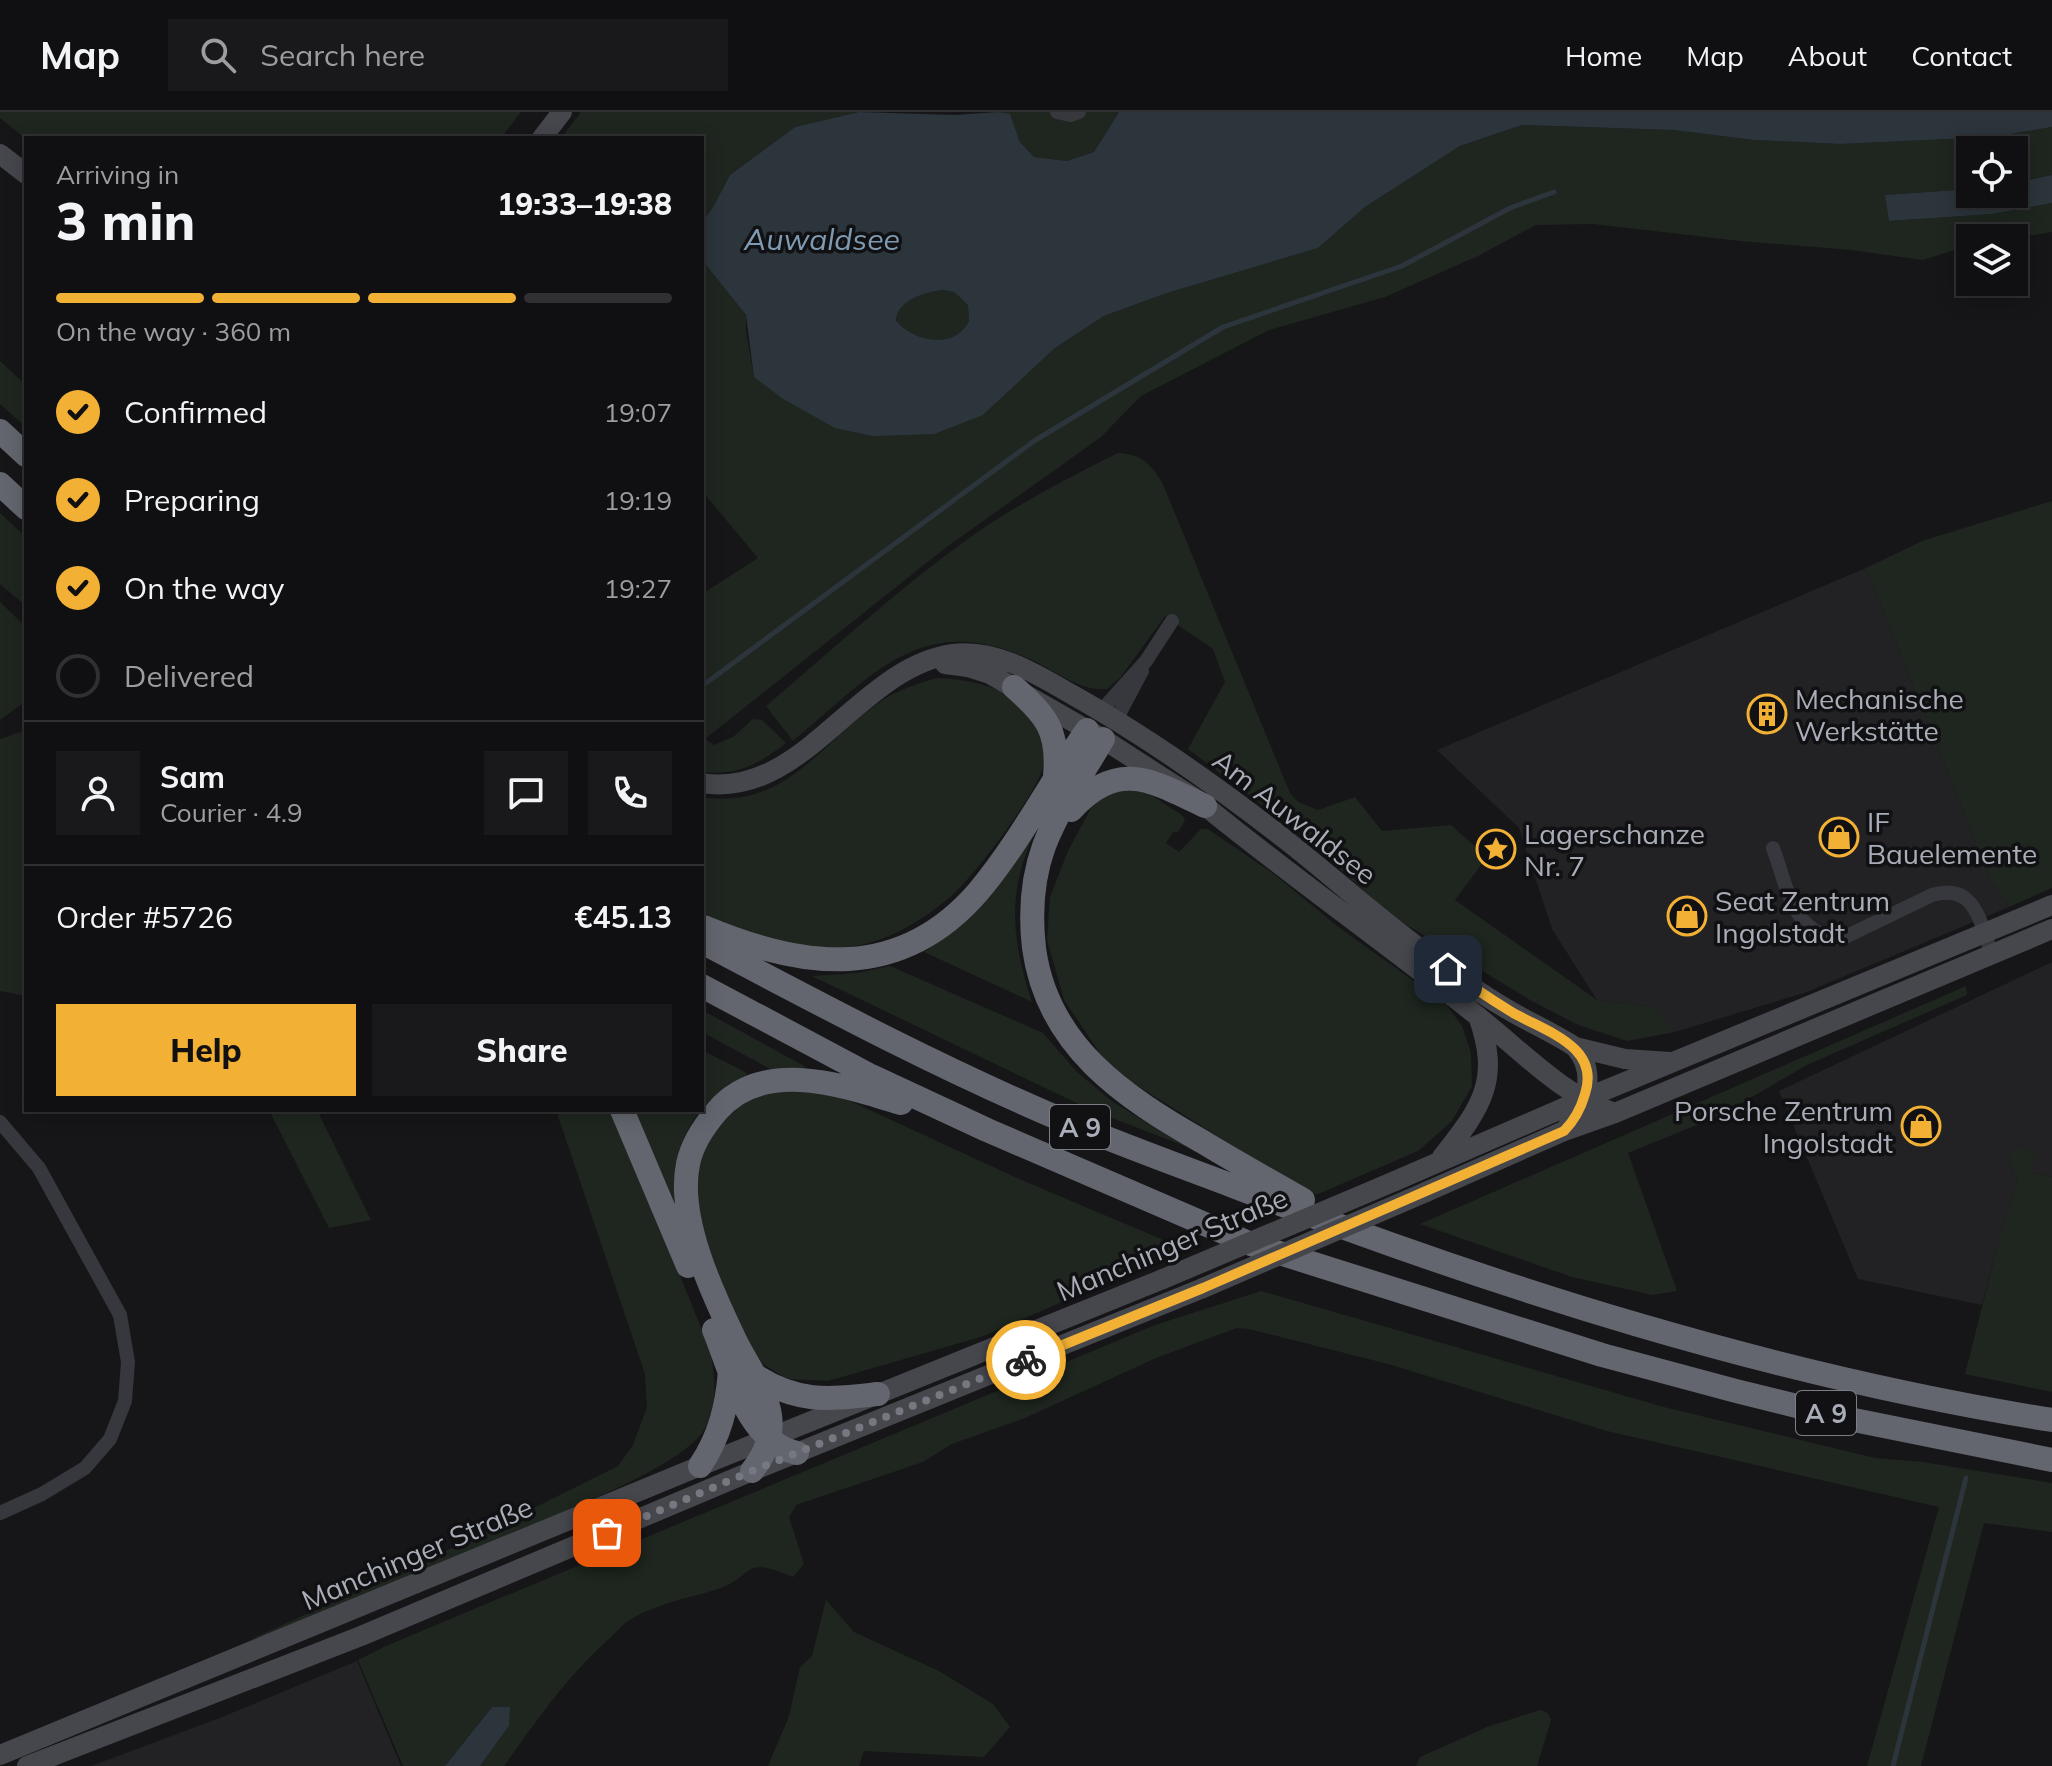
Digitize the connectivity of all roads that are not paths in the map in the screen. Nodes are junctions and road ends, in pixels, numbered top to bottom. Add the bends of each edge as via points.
1 (562, 112) edge
2 (1057, 112) edge
3 (1079, 112) edge
4 (544, 136) edge
5 (0, 154) edge
6 (24, 172) edge
7 (0, 431) edge
8 (24, 453) edge
9 (0, 484) edge
10 (24, 506) edge
11 (1172, 621) dead end
12 (916, 666) junction
13 (1014, 687) junction
14 (1102, 725) junction
15 (1055, 776) junction
16 (704, 783) edge
17 (1205, 806) junction
18 (1045, 843) junction
19 (1773, 848) dead end
20 (2052, 905) edge
21 (704, 927) edge
22 (2052, 929) edge
23 (1984, 934) junction
24 (704, 943) edge
25 (1992, 955) junction
26 (704, 987) edge
27 (1478, 1016) junction
28 (1575, 1047) junction
29 (1674, 1062) junction
30 (1584, 1099) junction
31 (623, 1112) edge
32 (1615, 1113) junction
33 (0, 1122) edge
34 (987, 1130) junction
35 (1564, 1131) junction
36 (1440, 1160) junction
37 (1371, 1239) junction
38 (730, 1369) junction
39 (757, 1377) junction
40 (878, 1394) junction
41 (2052, 1420) edge
42 (769, 1438) junction
43 (797, 1453) junction
44 (2052, 1460) edge
45 (700, 1466) junction
46 (752, 1471) junction
47 (0, 1513) edge
48 (0, 1755) edge
49 (27, 1766) edge

1 - 4 main road
2 - 3 street
5 - 6 main road
7 - 8 highway
9 - 10 highway
11 - 14 street
12 - 13 main road, Am Auwaldsee via 968,667
12 - 14 main road, Am Auwaldsee via 954,653 995,658 1026,670
12 - 16 main road, Am Auwaldsee via 766,775 731,785
13 - 14 main road, Am Auwaldsee
13 - 15 highway via 1050,726
14 - 15 highway
14 - 17 main road, Am Auwaldsee
14 - 18 highway
14 - 28 main road, Am Auwaldsee via 1257,818 1474,988
15 - 21 highway via 977,893 946,921 911,942 861,958 806,959 760,949
17 - 18 highway via 1155,784 1119,779 1084,796
17 - 27 main road, Am Auwaldsee
18 - 37 highway via 1032,898 1035,957 1051,1008 1077,1049 1149,1111
19 - 23 street via 1801,919 1826,938 1841,939 1947,890 1972,904
20 - 23 main road, Manchinger Straße
22 - 25 main road, Manchinger Straße
23 - 25 street
23 - 29 main road, Manchinger Straße
24 - 37 highway, A 9 via 918,1054 1071,1124
25 - 32 main road, Manchinger Straße
26 - 34 highway, A 9 via 871,1076
27 - 30 main road, Am Auwaldsee
27 - 36 main road via 1489,1060 1485,1095
28 - 29 main road, Am Auwaldsee via 1625,1059
28 - 30 main road via 1588,1075
29 - 30 main road, Manchinger Straße
30 - 32 main road, Am Auwaldsee
30 - 35 main road
30 - 36 main road, Manchinger Straße
31 - 38 highway
32 - 35 main road, Manchinger Straße
33 - 47 street via 39,1168 120,1315 128,1362 125,1401 110,1439 85,1468
34 - 39 highway via 822,1081 756,1086 722,1105 696,1141 688,1164 687,1206 734,1339
34 - 44 highway, A 9 via 1251,1244 1602,1355 1849,1419
35 - 43 main road, Manchinger Straße, bridge via 1203,1288
36 - 40 main road, Manchinger Straße, bridge
37 - 41 highway, A 9 via 1581,1308 1764,1359
38 - 42 highway via 749,1412
38 - 45 highway via 722,1423
39 - 40 highway via 773,1388 823,1400
39 - 42 highway via 770,1416
40 - 42 main road, Manchinger Straße
42 - 43 highway
42 - 45 main road, Manchinger Straße
42 - 46 highway
43 - 46 main road, Manchinger Straße
45 - 48 main road, Manchinger Straße
46 - 49 main road, Manchinger Straße via 361,1636

